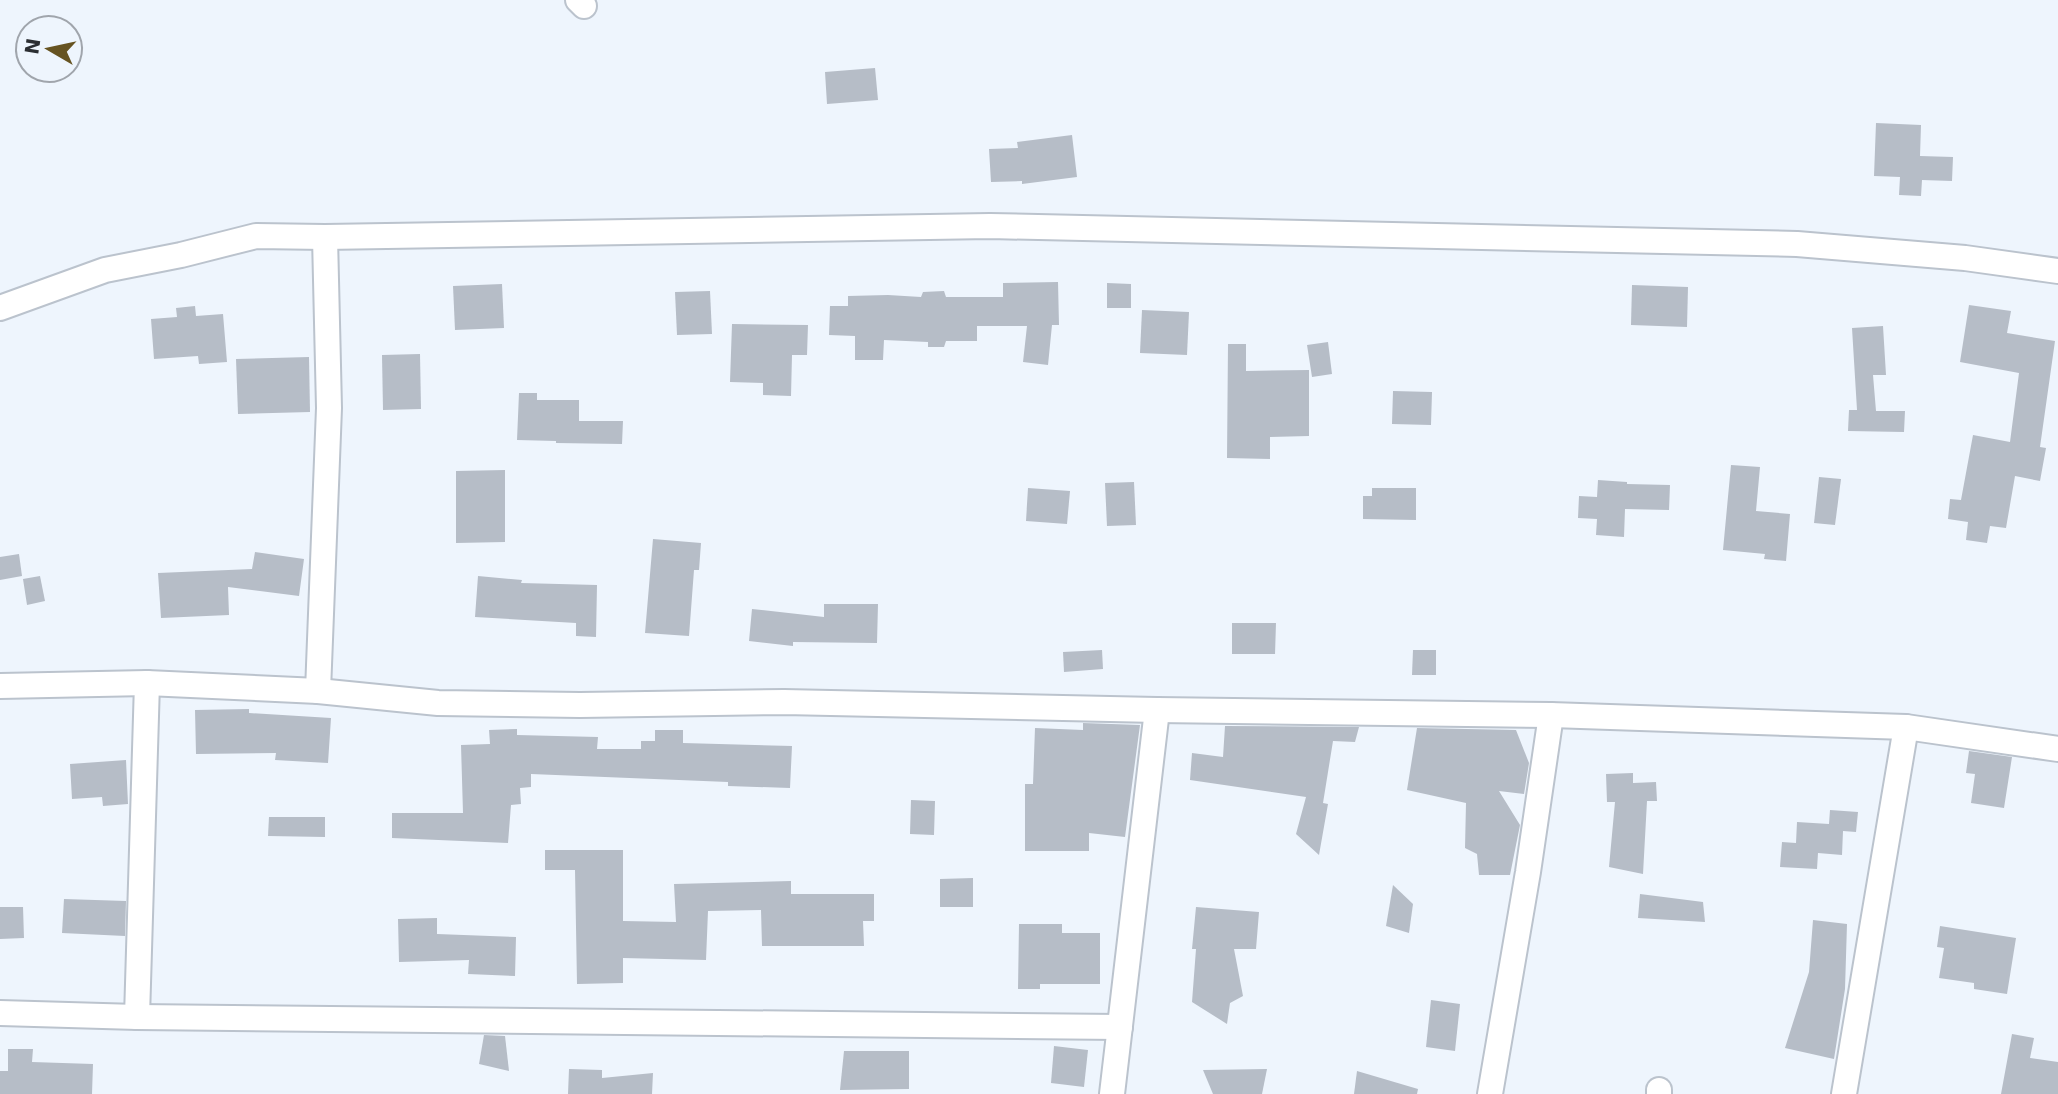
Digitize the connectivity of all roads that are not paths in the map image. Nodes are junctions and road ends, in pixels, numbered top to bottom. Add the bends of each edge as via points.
1 (325, 237) junction
2 (2058, 271) edge
3 (0, 307) edge
4 (147, 683) junction
5 (0, 686) edge
6 (318, 691) junction
7 (1157, 710) junction
8 (1551, 715) junction
9 (1906, 727) junction
10 (2058, 749) edge
11 (0, 1013) edge
12 (137, 1017) junction
13 (1120, 1027) junction
14 (1112, 1094) edge
15 (1490, 1094) edge
16 (1844, 1094) edge

1 - 2 street via 990,226 1797,244
1 - 3 street via 256,236 105,270
1 - 6 street via 329,408
4 - 5 street
4 - 6 street
4 - 12 street
6 - 7 street via 438,703 784,702
7 - 8 street
7 - 13 street
8 - 9 street
8 - 15 street
9 - 10 street
9 - 16 street
11 - 12 street
12 - 13 street
13 - 14 street

